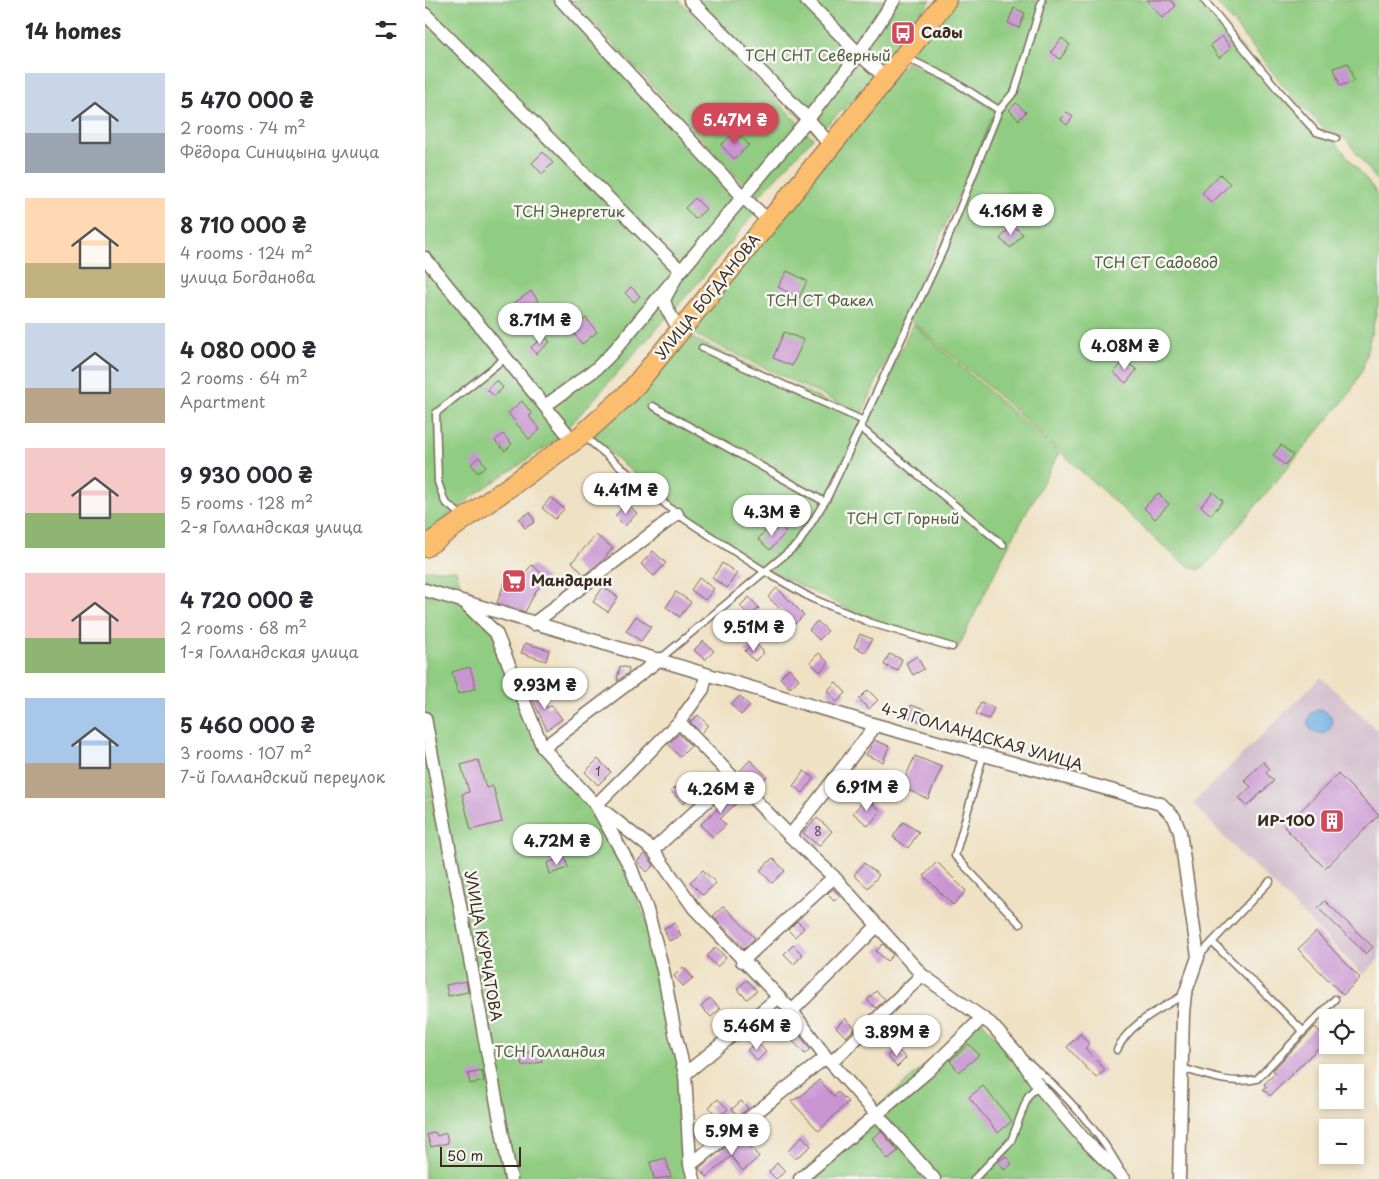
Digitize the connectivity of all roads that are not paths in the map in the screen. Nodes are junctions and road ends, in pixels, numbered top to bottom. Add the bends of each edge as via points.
1 (561, 0) edge
2 (690, 0) edge
3 (806, 0) edge
4 (894, 0) edge
5 (946, 0) edge
6 (1204, 0) edge
7 (1042, 1) edge
8 (425, 14) edge
9 (859, 54) junction
10 (904, 56) junction
11 (886, 78) junction
12 (999, 110) junction
13 (808, 119) junction
14 (1337, 138) dead end
15 (831, 146) junction
16 (743, 197) junction
17 (769, 221) junction
18 (425, 258) edge
19 (680, 270) junction
20 (680, 331) junction
21 (702, 348) dead end
22 (505, 358) junction
23 (545, 406) junction
24 (653, 406) dead end
25 (864, 421) junction
26 (861, 428) junction
27 (578, 438) junction
28 (825, 502) junction
29 (677, 514) junction
30 (465, 518) junction
31 (1003, 545) dead end
32 (425, 547) edge
33 (764, 571) junction
34 (425, 590) edge
35 (465, 603) junction
36 (533, 624) junction
37 (952, 647) dead end
38 (659, 659) junction
39 (706, 674) junction
40 (425, 718) edge
41 (679, 722) junction
42 (876, 725) junction
43 (543, 748) junction
44 (983, 756) junction
45 (732, 778) junction
46 (596, 805) junction
47 (790, 836) junction
48 (653, 850) junction
49 (834, 877) junction
50 (1270, 881) dead end
51 (1020, 924) dead end
52 (877, 926) junction
53 (1212, 942) junction
54 (1198, 957) junction
55 (743, 961) junction
56 (922, 975) junction
57 (1185, 994) junction
58 (779, 997) junction
59 (1335, 999) dead end
60 (791, 1011) junction
61 (982, 1018) junction
62 (1303, 1031) junction
63 (1117, 1050) dead end
64 (1017, 1053) junction
65 (828, 1060) junction
66 (1182, 1068) junction
67 (685, 1074) junction
68 (1038, 1085) junction
69 (877, 1112) junction
70 (690, 1165) junction
71 (511, 1179) edge
72 (694, 1179) edge
73 (800, 1179) edge
74 (935, 1179) edge
75 (974, 1179) edge
76 (1124, 1179) edge
77 (1179, 1179) edge

1 - 16 street
2 - 13 street
3 - 9 street
4 - 9 street
5 - 10 main road, УЛИЦА БОГДАНОВА
6 - 14 lane via 1316,132
7 - 12 lane via 1015,91
8 - 19 street
9 - 11 street
9 - 13 street
10 - 11 main road, УЛИЦА БОГДАНОВА
10 - 12 lane
11 - 15 main road, УЛИЦА БОГДАНОВА
12 - 25 lane via 944,248
13 - 15 street
13 - 16 street
15 - 17 main road, УЛИЦА БОГДАНОВА
16 - 17 street
16 - 19 street
17 - 20 main road, УЛИЦА БОГДАНОВА
18 - 22 street
19 - 20 street via 665,300
19 - 23 street via 613,352 596,369
20 - 27 main road, УЛИЦА БОГДАНОВА via 630,392
21 - 25 lane
22 - 23 street
22 - 30 lane via 437,413 438,482 445,502
23 - 27 street
24 - 28 lane
25 - 26 lane
26 - 28 lane
26 - 31 lane
27 - 29 lane
27 - 30 main road, УЛИЦА БОГДАНОВА
28 - 33 lane via 799,543
29 - 33 lane
29 - 36 street
30 - 32 main road, УЛИЦА БОГДАНОВА
33 - 37 lane via 811,598 871,623
33 - 38 lane
34 - 35 street, 4-Я ГОЛЛАНДСКАЯ УЛИЦА
35 - 36 street, 4-Я ГОЛЛАНДСКАЯ УЛИЦА
35 - 43 street via 496,633
36 - 38 street, 4-Я ГОЛЛАНДСКАЯ УЛИЦА
38 - 39 street, 4-Я ГОЛЛАНДСКАЯ УЛИЦА
38 - 43 street
39 - 41 street via 703,689
39 - 42 street, 4-Я ГОЛЛАНДСКАЯ УЛИЦА
40 - 71 street, УЛИЦА КУРЧАТОВА
41 - 45 street
41 - 46 street
42 - 44 street, 4-Я ГОЛЛАНДСКАЯ УЛИЦА
42 - 47 street
43 - 46 street
44 - 51 lane via 955,856
44 - 54 street, 4-Я ГОЛЛАНДСКАЯ УЛИЦА via 1161,804 1174,816 1180,832
45 - 47 street
45 - 48 street
46 - 48 street
46 - 67 street via 631,868 647,910
47 - 49 street
48 - 55 street via 694,908
49 - 52 street
49 - 55 street
50 - 53 lane
52 - 56 street
52 - 60 street
53 - 54 lane
53 - 62 lane
54 - 57 street, 4-Я ГОЛЛАНДСКАЯ УЛИЦА
55 - 58 street
56 - 61 street
56 - 65 street
57 - 63 lane via 1123,1037
57 - 66 street, 4-Я ГОЛЛАНДСКАЯ УЛИЦА
58 - 60 street
58 - 67 street
59 - 62 lane
60 - 65 street
61 - 64 street
61 - 69 street via 927,1072
62 - 66 lane via 1257,1079 1222,1080
64 - 68 street
64 - 76 lane via 1054,1085 1107,1146
65 - 69 street
65 - 70 street
66 - 77 street, 4-Я ГОЛЛАНДСКАЯ УЛИЦА
67 - 70 street
68 - 75 lane via 1028,1096 1011,1141
68 - 76 street via 1083,1138
69 - 73 street
69 - 74 street
70 - 72 street

